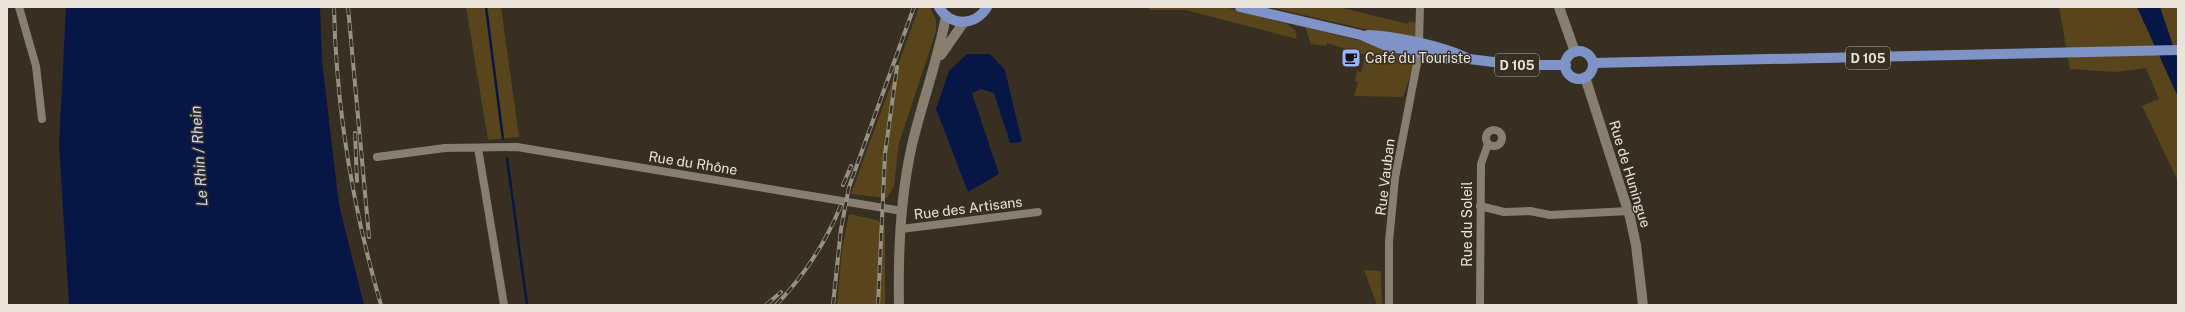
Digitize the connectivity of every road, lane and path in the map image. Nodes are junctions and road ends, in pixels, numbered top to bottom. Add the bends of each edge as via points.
1 (19, 7) edge
2 (939, 7) edge
3 (989, 7) edge
4 (1240, 7) edge
5 (1420, 7) edge
6 (1559, 7) edge
7 (946, 16) junction
8 (964, 22) junction
9 (1419, 48) junction
10 (2178, 50) edge
11 (1575, 52) junction
12 (1593, 63) junction
13 (1566, 65) junction
14 (935, 66) junction
15 (1585, 77) junction
16 (42, 119) dead end
17 (1488, 144) dead end
18 (478, 148) junction
19 (377, 157) dead end
20 (1480, 206) junction
21 (902, 211) junction
22 (1629, 211) junction
23 (1038, 212) dead end
24 (901, 230) junction
25 (504, 305) edge
26 (899, 305) edge
27 (1389, 305) edge
28 (1480, 305) edge
29 (1642, 305) edge

1 - 16 street via 36,66
2 - 7 main road
3 - 8 main road via 978,18
4 - 9 main road, D 105 via 1361,35 1385,36
5 - 9 street, Rue Vauban
6 - 11 street
7 - 8 main road via 954,21
7 - 14 street
8 - 14 street
9 - 13 main road, D 105 via 1453,52 1468,59 1518,65
9 - 27 street, Rue Vauban via 1396,178 1389,242
10 - 12 main road, D 105
11 - 12 main road via 1585,52
11 - 13 main road via 1568,57
12 - 15 main road via 1591,72
13 - 15 main road via 1572,77
14 - 21 street via 912,147
15 - 22 street, Rue de Huningue
17 - 20 street, Rue du Soleil via 1481,164
18 - 19 street, Rue du Rhône via 445,148
18 - 21 street, Rue du Rhône via 517,147
18 - 25 street
20 - 22 street via 1504,212 1530,211 1550,215
20 - 28 street, Rue du Soleil
21 - 24 street
22 - 29 street, Rue de Huningue via 1636,245
23 - 24 street, Rue des Artisans
24 - 26 street

